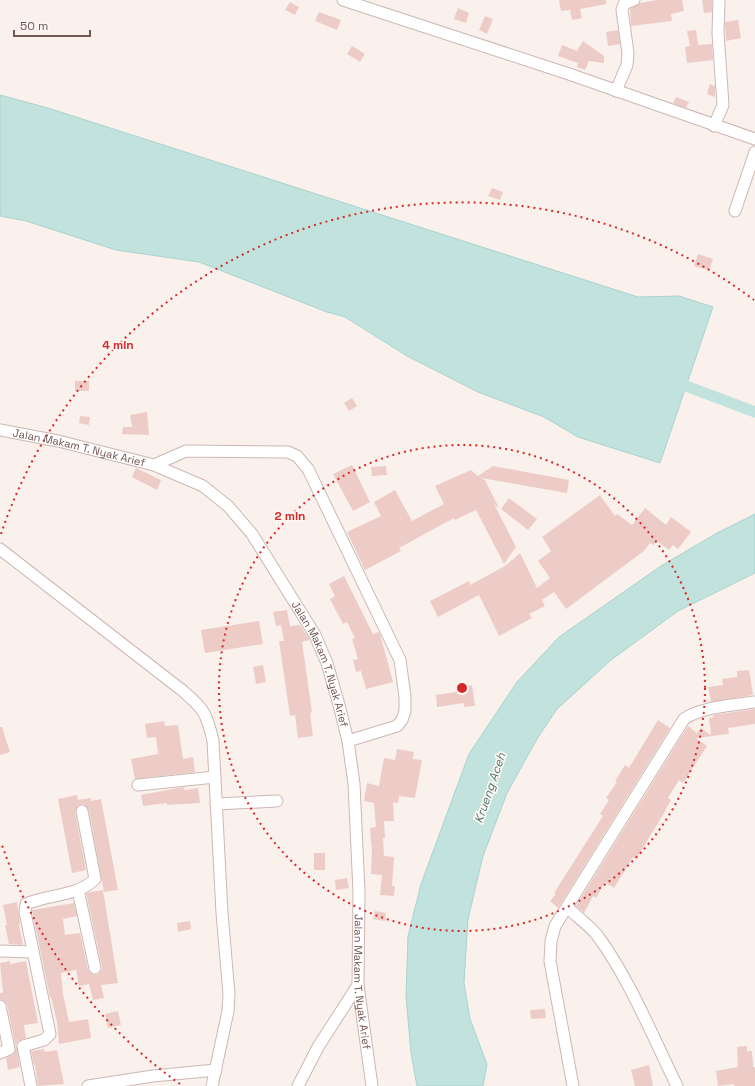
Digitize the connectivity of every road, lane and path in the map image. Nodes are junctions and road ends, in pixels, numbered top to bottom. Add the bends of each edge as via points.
1 (343, 0) edge
2 (634, 0) edge
3 (719, 0) edge
4 (616, 91) junction
5 (714, 126) junction
6 (755, 139) edge
7 (755, 152) edge
8 (735, 210) dead end
9 (0, 430) edge
10 (154, 465) junction
11 (0, 548) edge
12 (755, 702) edge
13 (348, 742) junction
14 (215, 777) junction
15 (138, 785) dead end
16 (277, 801) dead end
17 (216, 804) junction
18 (82, 811) dead end
19 (78, 890) junction
20 (568, 908) junction
21 (0, 951) edge
22 (33, 952) junction
23 (95, 968) dead end
24 (358, 985) junction
25 (0, 1006) edge
26 (24, 1046) junction
27 (4, 1051) edge
28 (216, 1070) junction
29 (31, 1086) edge
30 (88, 1086) edge
31 (212, 1086) edge
32 (298, 1086) edge
33 (372, 1086) edge
34 (573, 1086) edge
35 (677, 1086) edge

1 - 4 street
2 - 4 street via 624,4 622,10 628,53 627,65
3 - 5 street via 718,33 723,105
4 - 5 street
5 - 6 street
7 - 8 street
9 - 10 street, Jalan Makam T. Nyak Arief via 58,441
10 - 13 street, Jalan Makam T. Nyak Arief via 204,486 228,506 252,534 315,635 327,663
10 - 13 street via 186,450 288,452 297,456 308,469 400,660 405,697 402,720 396,726
11 - 14 street via 200,705 209,723 213,741
12 - 20 street via 692,714 684,719
13 - 24 street, Jalan Makam T. Nyak Arief via 356,815 359,892
14 - 15 street
14 - 17 street
16 - 17 street
17 - 28 street via 229,994
18 - 19 street via 95,879
19 - 22 street via 26,904 25,912
19 - 23 street
20 - 34 street via 555,926 550,941 550,961
20 - 35 street via 596,934 609,953 645,1018
21 - 22 street
22 - 26 street via 50,1034 44,1040
24 - 32 street via 318,1047
24 - 33 street, Jalan Makam T. Nyak Arief
25 - 27 street
26 - 27 street
26 - 29 street
28 - 30 street
28 - 31 street

